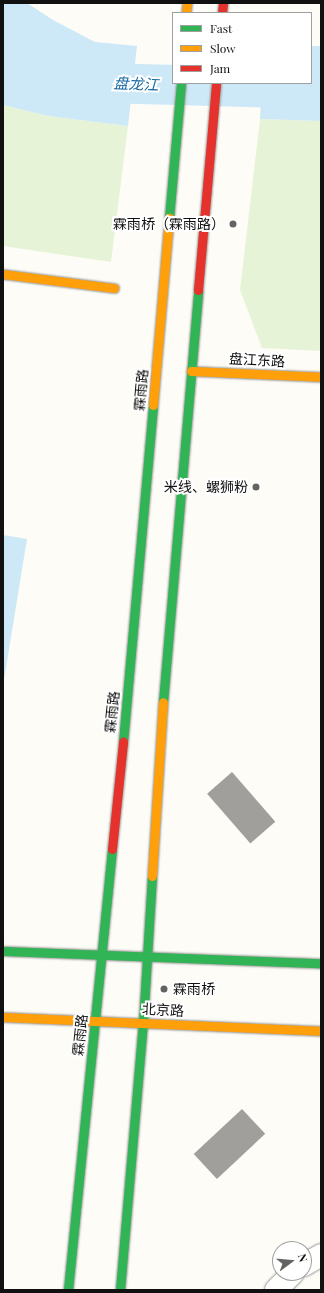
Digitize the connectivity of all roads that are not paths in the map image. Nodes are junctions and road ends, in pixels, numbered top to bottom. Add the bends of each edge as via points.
1 (181, 84) edge
2 (216, 84) edge
3 (3, 274) edge
4 (114, 288) dead end
5 (191, 371) junction
6 (321, 376) edge
7 (3, 951) edge
8 (102, 955) junction
9 (145, 955) junction
10 (321, 963) edge
11 (3, 1016) edge
12 (96, 1020) junction
13 (143, 1023) junction
14 (321, 1031) edge
15 (321, 1255) edge
16 (312, 1260) edge
17 (286, 1281) edge
18 (68, 1290) edge
19 (120, 1290) edge
20 (276, 1290) edge

1 - 8 main road, 霖雨路 via 129,684
2 - 5 main road
3 - 4 main road
5 - 6 main road, 盘江东路
5 - 9 main road via 164,687 161,763
7 - 8 main road
8 - 9 main road
8 - 12 main road, 霖雨路
9 - 10 main road
9 - 13 main road
11 - 12 main road, 北京路
12 - 13 main road, 北京路
12 - 18 main road, 霖雨路
13 - 14 main road, 北京路
13 - 19 main road
15 - 16 street
17 - 20 street

